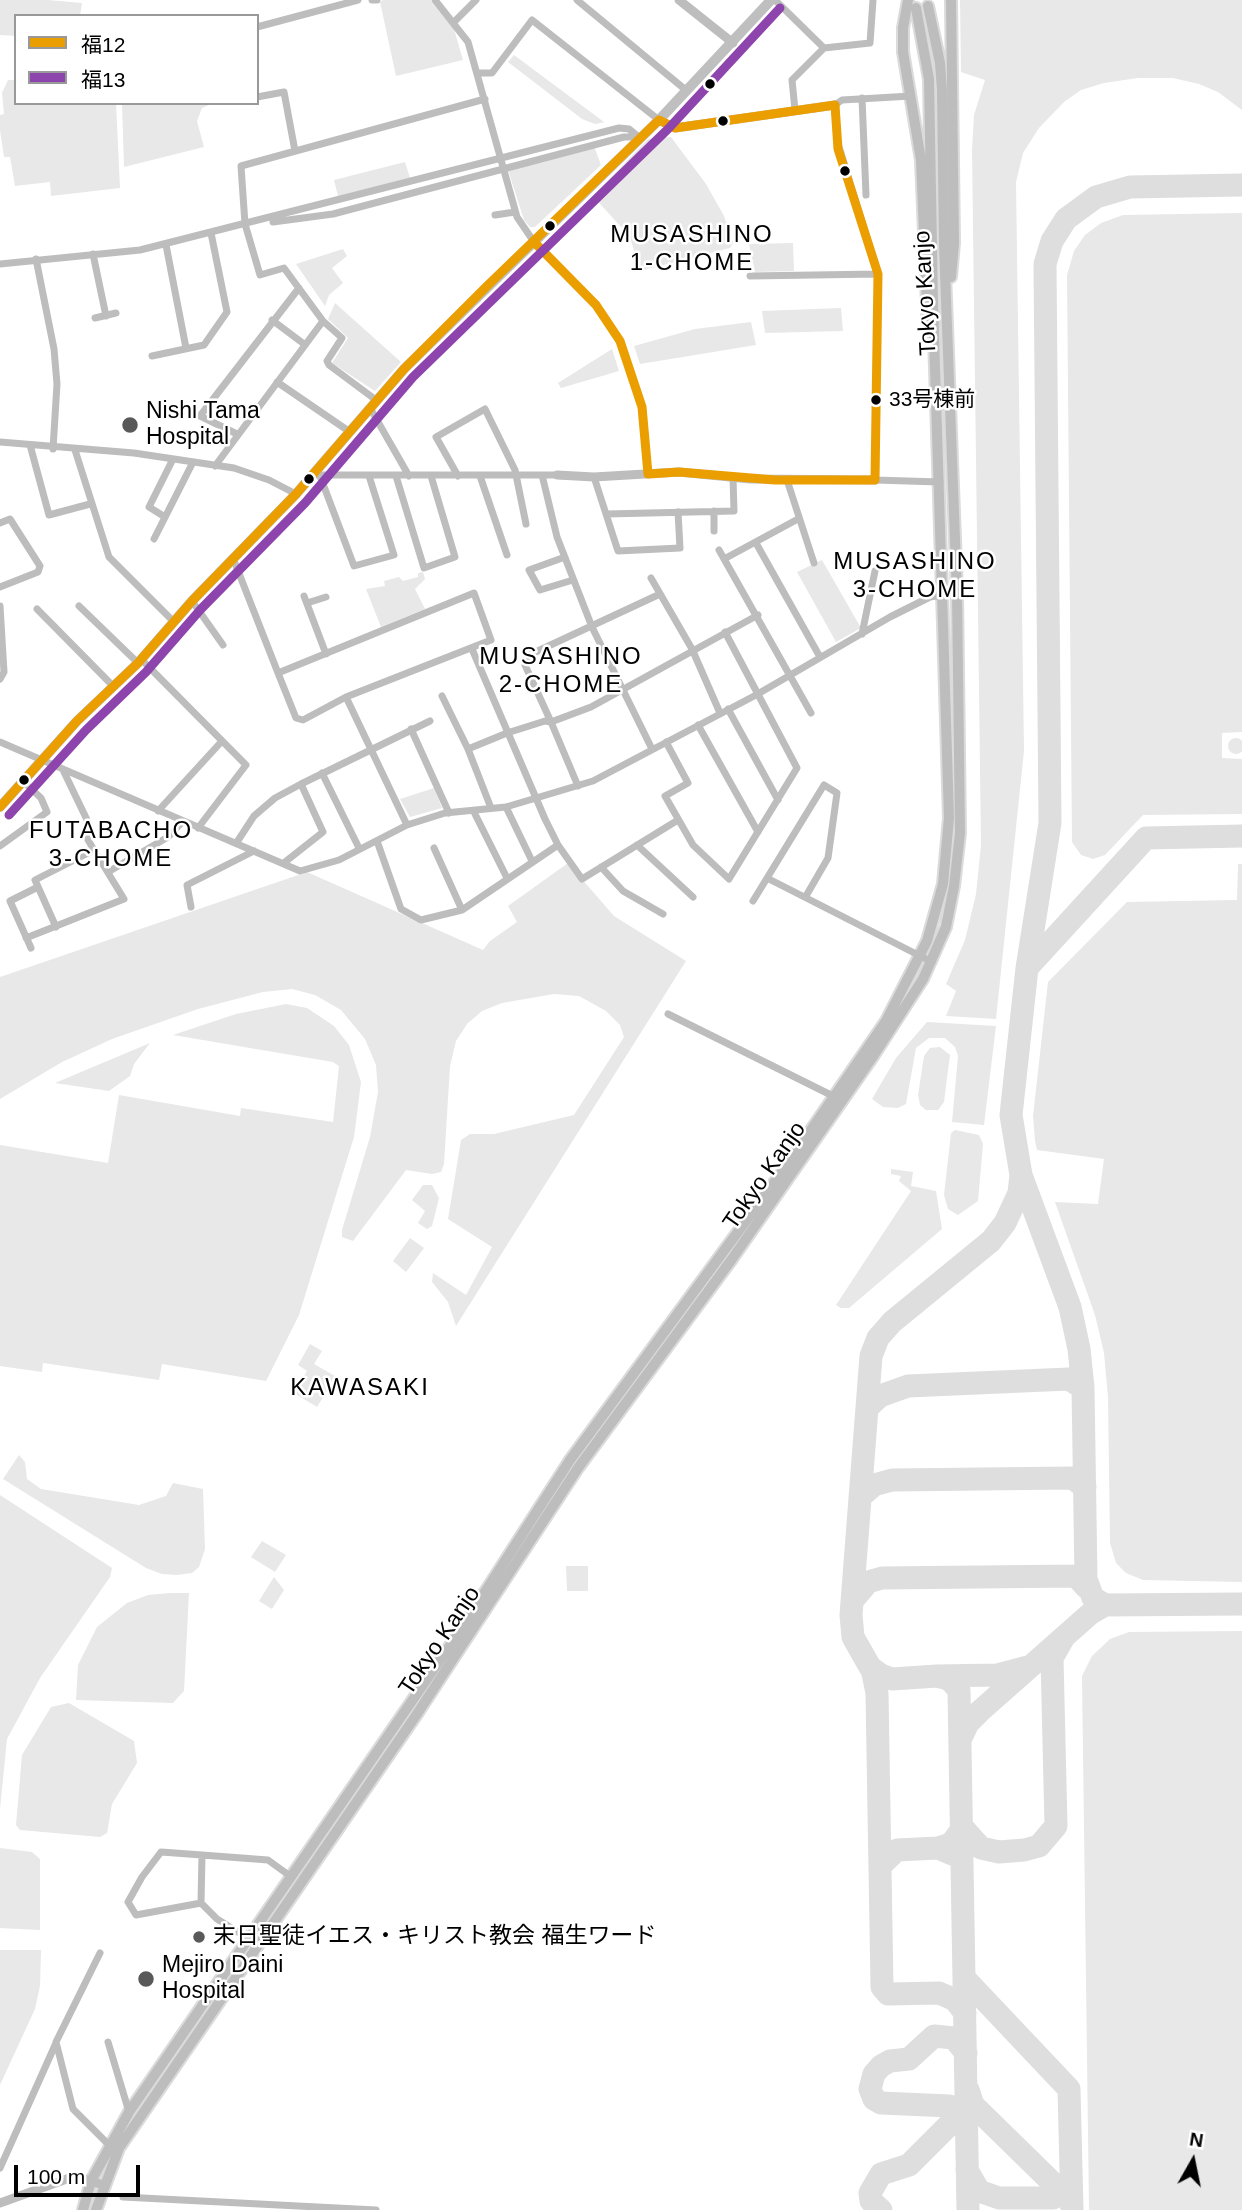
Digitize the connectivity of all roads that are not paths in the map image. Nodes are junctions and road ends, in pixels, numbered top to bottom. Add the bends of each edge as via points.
1 (358, 0) edge
2 (435, 0) edge
3 (476, 0) edge
4 (577, 0) edge
5 (679, 0) edge
6 (773, 0) edge
7 (873, 0) edge
8 (950, 2) edge
9 (692, 4) edge
10 (918, 5) edge
11 (454, 22) junction
12 (259, 26) edge
13 (733, 43) junction
14 (824, 48) junction
15 (478, 73) junction
16 (687, 91) junction
17 (911, 96) junction
18 (259, 97) edge
19 (485, 99) junction
20 (862, 99) junction
21 (835, 105) junction
22 (795, 110) junction
23 (659, 120) junction
24 (640, 138) junction
25 (295, 151) junction
26 (501, 159) junction
27 (503, 169) junction
28 (866, 195) dead end
29 (515, 212) junction
30 (495, 215) dead end
31 (245, 224) junction
32 (211, 233) junction
33 (534, 242) junction
34 (166, 245) junction
35 (93, 254) junction
36 (36, 259) junction
37 (0, 264) edge
38 (878, 274) junction
39 (750, 276) dead end
40 (299, 288) junction
41 (947, 308) junction
42 (116, 313) dead end
43 (106, 316) junction
44 (95, 318) dead end
45 (272, 320) junction
46 (323, 321) junction
47 (304, 344) junction
48 (186, 348) junction
49 (152, 356) dead end
50 (276, 382) junction
51 (373, 404) junction
52 (937, 408) junction
53 (350, 432) junction
54 (237, 434) junction
55 (0, 442) edge
56 (30, 445) junction
57 (53, 449) junction
58 (75, 450) junction
59 (172, 461) junction
60 (192, 464) junction
61 (215, 466) junction
62 (648, 474) junction
63 (316, 475) junction
64 (432, 475) junction
65 (542, 475) junction
66 (557, 475) joint
67 (369, 476) junction
68 (396, 476) junction
69 (409, 476) junction
70 (458, 476) junction
71 (481, 476) junction
72 (516, 476) junction
73 (594, 477) junction
74 (733, 478) junction
75 (787, 480) junction
76 (875, 480) junction
77 (941, 482) junction
78 (296, 494) junction
79 (90, 504) junction
80 (713, 511) junction
81 (678, 512) junction
82 (607, 514) junction
83 (165, 517) junction
84 (798, 519) junction
85 (0, 523) edge
86 (526, 524) dead end
87 (714, 531) dead end
88 (154, 539) dead end
89 (756, 543) junction
90 (719, 551) dead end
91 (507, 555) dead end
92 (565, 557) junction
93 (233, 558) junction
94 (724, 559) junction
95 (814, 563) dead end
96 (874, 571) dead end
97 (652, 578) dead end
98 (573, 580) junction
99 (0, 587) edge
100 (957, 593) junction
101 (660, 594) junction
102 (944, 595) junction
103 (326, 597) dead end
104 (192, 601) junction
105 (0, 606) edge
106 (79, 606) dead end
107 (37, 609) dead end
108 (758, 615) junction
109 (174, 622) junction
110 (592, 627) junction
111 (725, 632) junction
112 (862, 634) junction
113 (2, 639) edge
114 (223, 645) dead end
115 (472, 649) junction
116 (692, 649) junction
117 (326, 654) junction
118 (820, 657) junction
119 (139, 661) junction
120 (278, 673) junction
121 (790, 676) junction
122 (0, 679) edge
123 (114, 687) junction
124 (624, 690) junction
125 (756, 695) junction
126 (442, 696) dead end
127 (346, 697) junction
128 (729, 709) junction
129 (720, 713) junction
130 (811, 713) dead end
131 (430, 721) dead end
132 (551, 722) junction
133 (698, 725) junction
134 (411, 729) junction
135 (507, 733) junction
136 (222, 741) junction
137 (0, 742) edge
138 (666, 742) junction
139 (372, 747) junction
140 (468, 749) junction
141 (652, 750) junction
142 (41, 761) junction
143 (64, 772) junction
144 (322, 774) junction
145 (24, 782) junction
146 (301, 785) junction
147 (578, 786) junction
148 (537, 800) junction
149 (778, 800) junction
150 (0, 807) edge
151 (506, 807) junction
152 (491, 808) junction
153 (158, 811) junction
154 (474, 811) junction
155 (449, 813) junction
156 (678, 820) junction
157 (183, 821) junction
158 (407, 825) junction
159 (198, 828) junction
160 (758, 832) junction
161 (377, 841) junction
162 (237, 842) junction
163 (558, 845) junction
164 (637, 845) junction
165 (0, 846) edge
166 (359, 848) junction
167 (435, 848) dead end
168 (94, 850) junction
169 (254, 851) junction
170 (532, 861) junction
171 (285, 862) junction
172 (601, 867) junction
173 (108, 872) junction
174 (507, 878) junction
175 (767, 878) junction
176 (36, 888) junction
177 (806, 896) junction
178 (693, 897) dead end
179 (753, 901) dead end
180 (191, 907) dead end
181 (462, 910) junction
182 (663, 914) dead end
183 (56, 926) junction
184 (26, 938) junction
185 (31, 948) dead end
186 (921, 957) junction
187 (932, 962) junction
188 (668, 1014) dead end
189 (833, 1096) junction
190 (202, 1855) junction
191 (290, 1876) junction
192 (201, 1903) junction
193 (249, 1939) junction
194 (100, 1953) dead end
195 (56, 2042) junction
196 (107, 2042) dead end
197 (129, 2112) junction
198 (109, 2145) junction
199 (0, 2168) edge
200 (91, 2181) junction
201 (103, 2185) junction
202 (123, 2197) dead end
203 (0, 2203) edge
204 (83, 2210) edge
205 (96, 2210) edge
206 (376, 2210) edge

1 - 12 street
2 - 11 street
3 - 11 street
4 - 16 street
5 - 9 street
6 - 13 main road
6 - 14 street
7 - 14 street via 870,43
8 - 41 highway via 954,243
9 - 13 street
10 - 17 highway via 903,28
10 - 41 highway, Tokyo Kanjo via 940,63
10 - 52 highway, Tokyo Kanjo via 929,79
11 - 15 street via 468,42
13 - 16 main road
14 - 22 street via 792,80
15 - 19 street
15 - 23 street via 492,72 532,20
16 - 23 main road
17 - 20 street
17 - 52 highway via 921,160 925,304
18 - 25 street via 284,92
19 - 25 street
19 - 26 street
20 - 21 street
20 - 28 street
21 - 22 street
21 - 38 street via 838,149
22 - 23 street via 675,128
23 - 24 main road
24 - 26 street via 619,128
24 - 27 street via 624,137
24 - 33 main road
25 - 31 street via 241,166
26 - 27 street
26 - 31 street
27 - 29 street
27 - 31 street via 333,214
29 - 30 street
29 - 33 street
31 - 32 street
31 - 40 street via 260,275 284,268
32 - 34 street
32 - 48 street via 227,312 204,345
33 - 51 main road
33 - 62 street via 596,305 620,341 642,407
34 - 35 street
34 - 48 street
35 - 36 street
35 - 43 street
36 - 37 street
36 - 57 street via 54,349
38 - 39 street
38 - 76 street
40 - 45 street
40 - 46 street
41 - 100 highway, Tokyo Kanjo
42 - 43 street
43 - 44 street
45 - 47 street
45 - 54 street via 200,415
46 - 47 street
46 - 51 street via 342,338 328,365
47 - 50 street
48 - 49 street
50 - 53 street
50 - 54 street
51 - 53 main road
51 - 69 street
52 - 77 highway, Tokyo Kanjo
53 - 63 main road
54 - 61 street
55 - 56 street
56 - 57 street
56 - 79 street via 48,515
57 - 58 street
58 - 59 street via 134,453
58 - 79 street
59 - 60 street
59 - 83 street via 149,507
60 - 61 street
60 - 83 street
61 - 78 street via 253,473
62 - 73 street
62 - 74 street
63 - 67 street
63 - 67 street via 355,566 394,555
63 - 78 main road
64 - 68 street via 455,557 424,568
64 - 69 street
64 - 70 street
65 - 66 street
65 - 72 street
65 - 92 street
66 - 73 street
67 - 68 street
68 - 69 street
70 - 71 street
70 - 72 street via 436,437 485,409
71 - 72 street
71 - 91 street
72 - 86 street
73 - 82 street
74 - 75 street
74 - 80 street via 734,511
75 - 76 street
75 - 84 street
76 - 77 street
77 - 102 highway, Tokyo Kanjo
78 - 93 main road
79 - 109 street via 109,557
80 - 81 street
80 - 87 street
81 - 82 street
81 - 82 street via 680,548 618,551
83 - 88 street
84 - 89 street
84 - 95 street
85 - 99 street via 10,519 40,566 38,572
89 - 94 street
89 - 118 street
90 - 94 street
92 - 98 street
92 - 98 street via 529,570 540,590
93 - 104 main road
93 - 120 street
94 - 108 street
96 - 112 street
97 - 101 street
98 - 110 street
100 - 102 street
100 - 187 highway, Tokyo Kanjo via 958,858 952,904
101 - 110 street
101 - 116 street
102 - 112 street via 930,597
102 - 186 highway, Tokyo Kanjo via 949,839 939,904
103 - 117 street via 306,600
104 - 109 main road
104 - 114 street
105 - 113 street
106 - 119 street
107 - 123 street
108 - 111 street
108 - 121 street
109 - 119 main road
110 - 124 street
110 - 132 street via 524,660
111 - 116 street
111 - 125 street
112 - 118 street
113 - 122 street via 4,672
115 - 117 street via 491,640 474,593
115 - 127 street
115 - 135 street
116 - 124 street
116 - 129 street
117 - 120 street
118 - 121 street
119 - 123 main road
119 - 136 street
120 - 127 street via 296,718 303,720
121 - 125 street
121 - 130 street
123 - 142 main road
124 - 132 street
124 - 141 street
125 - 128 street
125 - 149 street via 797,768
126 - 140 street
127 - 139 street
128 - 129 street
128 - 149 street
129 - 133 street
131 - 134 street
132 - 135 street
132 - 147 street
133 - 138 street
133 - 160 street
134 - 139 street
134 - 155 street
135 - 140 street
135 - 148 street
136 - 153 street
136 - 159 street via 246,765
137 - 142 street
138 - 141 street
138 - 156 street via 688,783 666,796
139 - 144 street
139 - 158 street
140 - 152 street
141 - 147 street
142 - 143 street
142 - 145 main road
143 - 153 street
143 - 168 street via 89,824 88,840
144 - 146 street
144 - 166 street
145 - 150 main road
145 - 165 street via 41,798 47,813
146 - 162 street via 254,816
146 - 171 street via 323,832
147 - 148 street
148 - 151 street
148 - 163 street
149 - 160 street
151 - 152 street
151 - 170 street
152 - 154 street
153 - 157 street
154 - 155 street
154 - 174 street
155 - 158 street
156 - 160 street via 693,845 729,879
156 - 164 street
157 - 159 street
157 - 173 street via 168,837
158 - 161 street
159 - 162 street
161 - 166 street
161 - 181 street via 401,909 421,920
162 - 169 street
163 - 170 street
163 - 172 street via 582,879
164 - 172 street
164 - 178 street
166 - 171 street via 339,860 300,871
167 - 181 street
168 - 173 street
168 - 176 street via 35,880
169 - 171 street
169 - 180 street via 187,884
170 - 174 street
172 - 182 street via 623,891
173 - 183 street via 124,899
174 - 181 street
175 - 177 street
175 - 177 street via 824,785 837,793 828,858
175 - 179 street
176 - 183 street
176 - 184 street via 10,901
177 - 186 street
183 - 184 street
184 - 185 street
186 - 187 street
186 - 189 highway, Tokyo Kanjo via 886,1021
187 - 201 highway, Tokyo Kanjo via 825,1127 578,1468 417,1714 119,2148
188 - 189 street
189 - 191 highway, Tokyo Kanjo via 570,1460 456,1637
190 - 191 street via 268,1860
190 - 192 street
190 - 192 street via 161,1852 128,1902 136,1915
191 - 193 highway, Tokyo Kanjo
192 - 193 street
193 - 197 highway, Tokyo Kanjo
194 - 195 street
195 - 198 street via 73,2109
195 - 199 street
196 - 197 street
197 - 198 highway, Tokyo Kanjo
198 - 200 highway, Tokyo Kanjo
200 - 201 street
200 - 203 street via 75,2176
200 - 204 highway, Tokyo Kanjo
201 - 205 highway, Tokyo Kanjo
202 - 206 street

